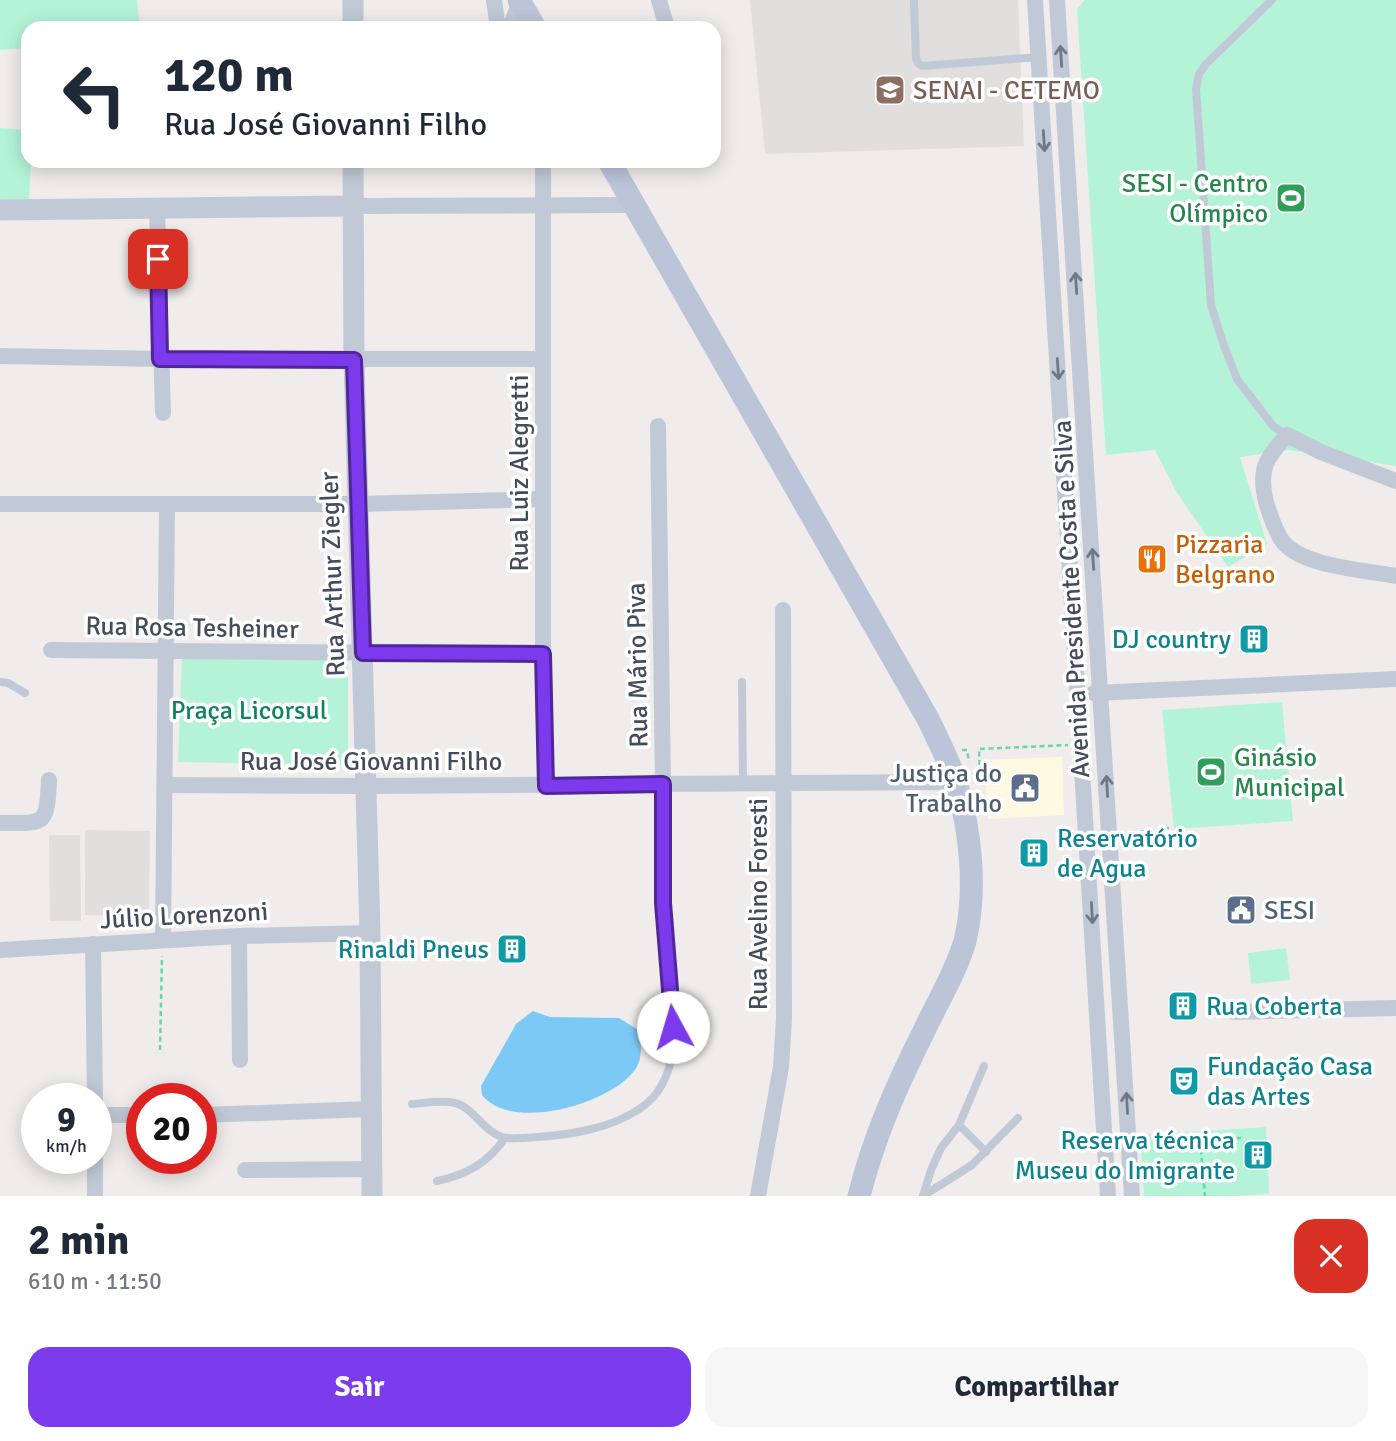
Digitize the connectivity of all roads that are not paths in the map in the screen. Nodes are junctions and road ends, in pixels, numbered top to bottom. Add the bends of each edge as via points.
1 (353, 0) edge
2 (494, 0) edge
3 (659, 0) edge
4 (914, 0) edge
5 (1035, 0) edge
6 (1272, 0) edge
7 (520, 1) edge
8 (1059, 2) edge
9 (353, 21) edge
10 (497, 21) edge
11 (513, 21) edge
12 (531, 21) edge
13 (665, 21) edge
14 (1037, 21) junction
15 (1039, 57) junction
16 (353, 168) edge
17 (543, 168) edge
18 (613, 168) edge
19 (544, 205) junction
20 (634, 205) junction
21 (353, 206) junction
22 (157, 209) junction
23 (0, 210) edge
24 (0, 356) edge
25 (160, 359) junction
26 (543, 359) junction
27 (354, 360) junction
28 (163, 413) dead end
29 (658, 426) dead end
30 (1085, 434) junction
31 (1287, 435) junction
32 (1062, 436) junction
33 (1396, 481) edge
34 (543, 499) junction
35 (0, 504) edge
36 (167, 504) junction
37 (358, 504) junction
38 (1396, 576) edge
39 (783, 610) dead end
40 (51, 650) dead end
41 (166, 652) junction
42 (363, 653) junction
43 (543, 654) junction
44 (1396, 679) edge
45 (742, 681) dead end
46 (0, 682) edge
47 (25, 693) dead end
48 (1102, 693) junction
49 (1078, 694) junction
50 (963, 778) junction
51 (49, 780) dead end
52 (743, 783) junction
53 (782, 783) junction
54 (663, 784) junction
55 (165, 785) junction
56 (367, 786) junction
57 (546, 786) junction
58 (0, 823) edge
59 (1109, 835) junction
60 (1088, 837) junction
61 (370, 933) junction
62 (239, 936) junction
63 (163, 940) junction
64 (93, 944) junction
65 (0, 950) edge
66 (1396, 1008) edge
67 (1234, 1012) dead end
68 (1125, 1050) junction
69 (1100, 1052) junction
70 (240, 1060) dead end
71 (985, 1066) dead end
72 (95, 1083) edge
73 (412, 1104) dead end
74 (372, 1109) junction
75 (217, 1114) edge
76 (1018, 1118) dead end
77 (959, 1125) junction
78 (505, 1138) junction
79 (986, 1152) junction
80 (372, 1169) junction
81 (245, 1170) dead end
82 (95, 1174) edge
83 (437, 1181) dead end
84 (96, 1196) edge
85 (372, 1196) edge
86 (758, 1196) edge
87 (859, 1196) edge
88 (1108, 1196) edge
89 (1132, 1196) edge

1 - 9 street
2 - 10 street
3 - 13 street
4 - 15 lane via 916,58 922,66
5 - 14 street, Avenida Presidente Costa e Silva
6 - 31 lane via 1206,64 1196,89 1212,305 1237,379 1273,426
7 - 11 street
7 - 12 main road
8 - 14 street
30 -> 8 street, Avenida Presidente Costa e Silva
14 - 15 street, Avenida Presidente Costa e Silva
15 -> 32 street, Avenida Presidente Costa e Silva
16 - 21 street, Rua Arthur Ziegler
17 - 19 street, Rua Luiz Alegretti
18 - 20 main road
19 - 20 street
19 - 21 street
19 - 26 street, Rua Luiz Alegretti
20 - 50 main road via 942,750
21 - 22 street
21 - 27 street, Rua Arthur Ziegler
22 - 23 street
22 - 25 street
24 - 25 street
25 - 27 street
25 - 28 street
26 - 27 street
26 - 34 street, Rua Luiz Alegretti
27 - 37 street, Rua Arthur Ziegler
29 - 54 street, Rua Mário Piva
30 - 32 street
48 -> 30 street, Avenida Presidente Costa e Silva
31 - 33 street
31 - 38 street via 1267,458 1263,473 1272,521 1283,541 1294,552 1314,560
32 - 49 street, Avenida Presidente Costa e Silva
34 - 37 street
34 - 43 street, Rua Luiz Alegretti
35 - 36 street
36 - 37 street
36 - 41 street
37 - 42 street, Rua Arthur Ziegler
39 - 53 street, Rua Avelino Foresti
40 - 41 street, Rua Rosa Tesheiner
41 - 42 street, Rua Rosa Tesheiner
41 - 55 street
42 - 43 street, Rua Rosa Tesheiner
42 - 56 street, Rua Arthur Ziegler
43 - 57 street, Rua Luiz Alegretti
44 - 48 street
45 - 52 lane
46 - 47 lane
48 - 49 street
59 -> 48 street, Avenida Presidente Costa e Silva
49 - 60 street, Avenida Presidente Costa e Silva
50 - 53 street, Rua José Giovanni Filho
50 - 87 main road via 971,891 964,942 889,1103
51 - 58 street via 43,819
52 - 53 street, Rua José Giovanni Filho
52 - 54 street, Rua José Giovanni Filho
53 - 86 street, Rua Avelino Foresti via 784,1019 781,1067
54 - 57 street, Rua José Giovanni Filho
54 - 78 lane, Rua Mário Piva via 663,903 675,1042 663,1084 647,1104 619,1120 547,1137
55 - 56 street, Rua José Giovanni Filho
55 - 63 street
56 - 57 street, Rua José Giovanni Filho
56 - 61 street, Rua Arthur Ziegler
59 - 60 street
59 - 68 street, Avenida Presidente Costa e Silva
60 -> 69 street, Avenida Presidente Costa e Silva
61 - 62 street, Júlio Lorenzoni
61 - 74 street, Rua Arthur Ziegler
62 - 63 street, Júlio Lorenzoni
62 - 70 street
63 - 64 street, Júlio Lorenzoni
64 - 65 street, Júlio Lorenzoni
64 - 72 street
66 - 67 street
68 - 69 street
89 -> 68 street, Avenida Presidente Costa e Silva
69 - 88 street, Avenida Presidente Costa e Silva
71 - 77 lane
73 - 78 lane via 454,1102
74 - 75 street
74 - 80 street, Rua Arthur Ziegler
76 - 79 lane
77 - 79 lane
77 - 79 lane via 930,1170 923,1196
78 - 83 lane via 477,1167
80 - 81 street
80 - 85 street, Rua Arthur Ziegler
82 - 84 street

